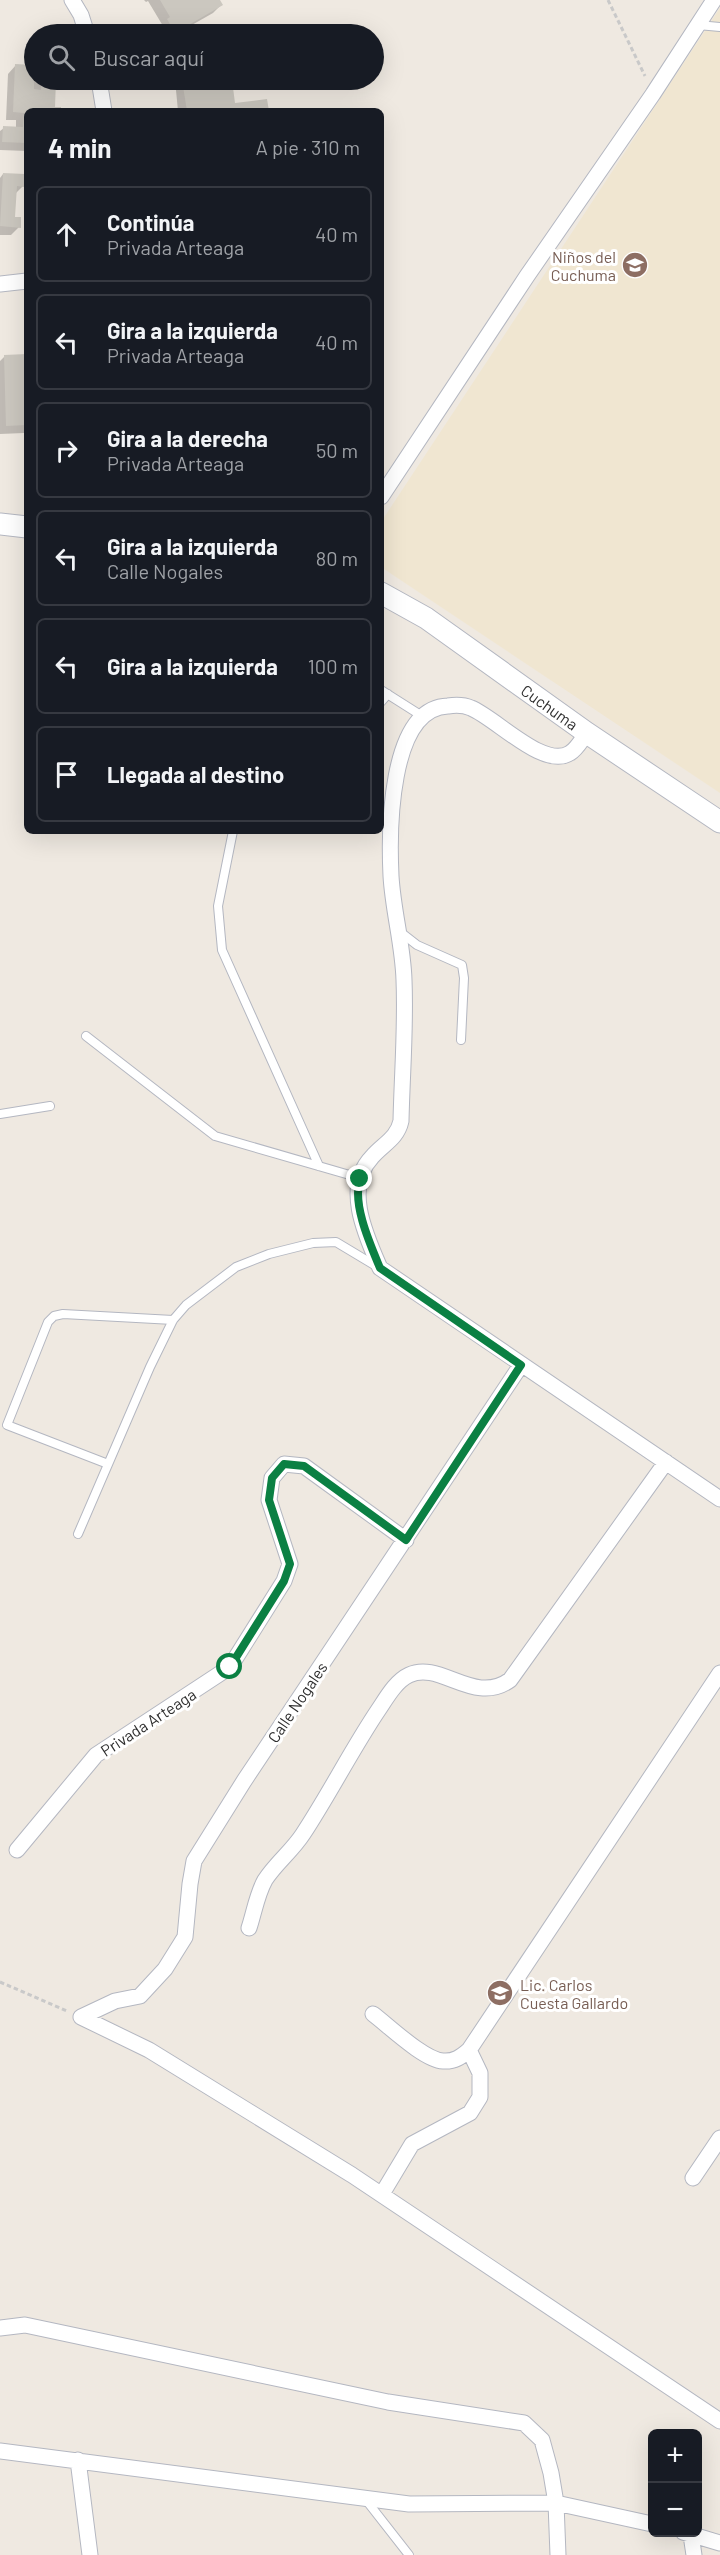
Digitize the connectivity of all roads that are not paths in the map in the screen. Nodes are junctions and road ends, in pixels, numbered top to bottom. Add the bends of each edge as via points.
1 (72, 0) edge
2 (714, 0) edge
3 (84, 24) edge
4 (697, 25) junction
5 (720, 27) edge
6 (101, 90) edge
7 (104, 108) edge
8 (24, 281) edge
9 (0, 284) edge
10 (384, 492) edge
11 (0, 524) edge
12 (24, 527) edge
13 (384, 595) edge
14 (384, 692) edge
15 (422, 716) junction
16 (587, 732) junction
17 (720, 822) edge
18 (232, 834) edge
19 (398, 931) junction
20 (86, 1036) dead end
21 (461, 1040) dead end
22 (50, 1106) dead end
23 (0, 1114) edge
24 (319, 1166) junction
25 (360, 1179) junction
26 (380, 1268) junction
27 (173, 1320) junction
28 (521, 1365) junction
29 (4, 1423) edge
30 (666, 1462) junction
31 (108, 1464) junction
32 (720, 1499) edge
33 (78, 1534) dead end
34 (406, 1540) junction
35 (720, 1673) edge
36 (17, 1850) dead end
37 (249, 1928) dead end
38 (373, 2013) dead end
39 (469, 2050) junction
40 (720, 2138) edge
41 (693, 2178) dead end
42 (382, 2194) junction
43 (0, 2328) edge
44 (720, 2421) edge
45 (0, 2451) edge
46 (78, 2460) junction
47 (365, 2499) junction
48 (556, 2503) junction
49 (648, 2523) edge
50 (688, 2537) edge
51 (698, 2537) edge
52 (720, 2543) edge
53 (90, 2555) edge
54 (410, 2555) edge
55 (558, 2555) edge
56 (694, 2555) edge

1 - 3 street
2 - 4 street
4 - 5 lane
4 - 10 street
6 - 7 street
8 - 9 street
11 - 12 street
13 - 16 street, Cuchuma via 426,618
14 - 15 lane
15 - 16 street via 444,706 470,708 544,754 560,758 569,754
15 - 19 street via 408,737 399,765 391,817 391,878
16 - 17 street, Cuchuma
18 - 24 lane via 218,906 222,950
19 - 21 lane via 417,945 462,965
19 - 25 street via 404,982 401,1121 395,1136 367,1162
20 - 24 lane via 215,1136
22 - 23 lane
24 - 25 lane
25 - 26 street via 358,1198
26 - 27 lane via 336,1242 313,1243 269,1254 236,1267 186,1305
26 - 28 street
27 - 29 lane via 54,1316
27 - 31 lane
28 - 30 street
28 - 34 street, Calle Nogales
29 - 31 lane
30 - 32 street
30 - 37 street via 510,1680 494,1689 481,1689 419,1672 408,1675 394,1687 301,1837 264,1882
31 - 33 lane
34 - 36 street, Privada Arteaga via 304,1466 284,1464 272,1478 269,1500 290,1564 284,1581 230,1667 96,1755
34 - 42 street, Calle Nogales via 194,1861 185,1937 165,1969 140,1996 115,2001 81,2017 149,2050
35 - 39 street
38 - 39 street via 431,2058 451,2061
39 - 42 street via 480,2073 480,2097 470,2113 412,2144
40 - 41 street
42 - 44 street
43 - 48 street via 26,2325 388,2402 524,2422 542,2440
45 - 46 street
46 - 47 street
46 - 53 street
47 - 48 street via 410,2504
47 - 54 lane
48 - 49 street
48 - 55 street
50 - 56 street
51 - 52 street

